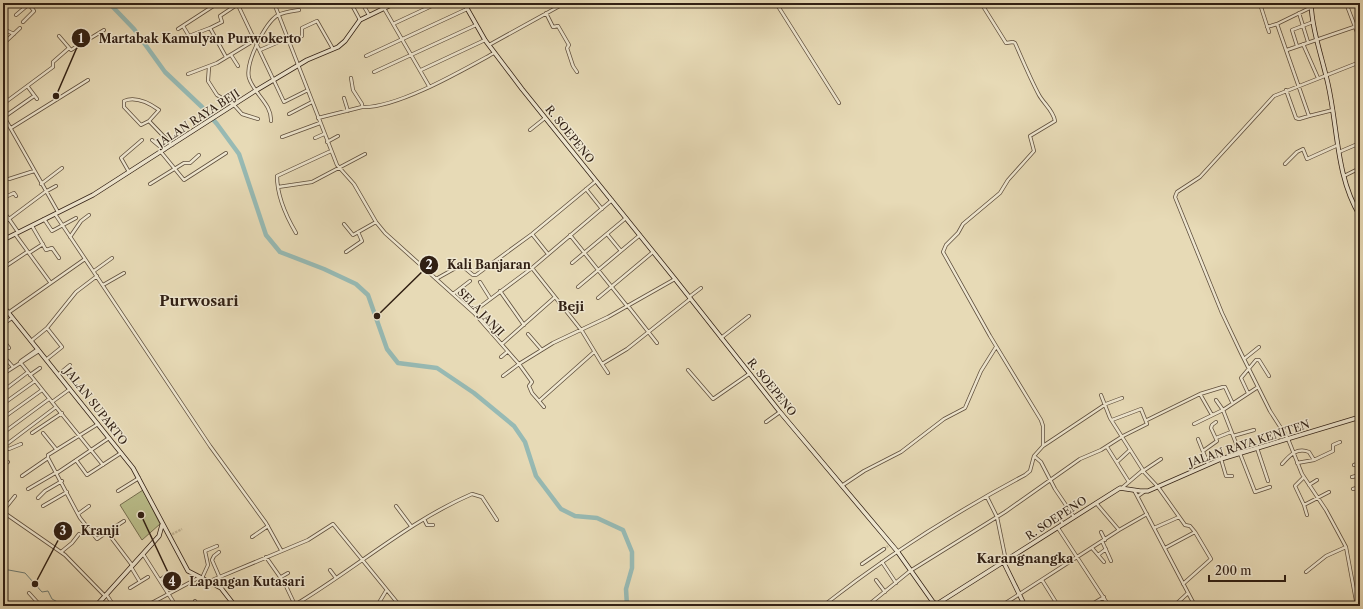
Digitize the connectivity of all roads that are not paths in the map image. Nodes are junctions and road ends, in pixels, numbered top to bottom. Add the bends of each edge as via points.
1 (12, 3) edge
2 (218, 3) edge
3 (274, 3) edge
4 (362, 3) edge
5 (381, 3) edge
6 (395, 3) edge
7 (438, 3) edge
8 (464, 3) edge
9 (565, 3) edge
10 (776, 3) edge
11 (982, 3) edge
12 (1266, 3) edge
13 (1320, 3) edge
14 (1347, 3) edge
15 (28, 4) edge
16 (238, 4) edge
17 (1311, 5) edge
18 (353, 7) dead end
19 (3, 8) edge
20 (384, 8) junction
21 (467, 9) junction
22 (300, 10) dead end
23 (546, 13) junction
24 (1299, 13) junction
25 (16, 15) dead end
26 (279, 15) junction
27 (369, 15) junction
28 (360, 20) junction
29 (24, 22) dead end
30 (1313, 22) junction
31 (393, 24) junction
32 (1277, 24) junction
33 (476, 25) junction
34 (183, 26) junction
35 (1303, 26) junction
36 (1267, 27) junction
37 (1354, 27) junction
38 (20, 28) dead end
39 (210, 28) junction
40 (3, 29) edge
41 (104, 30) dead end
42 (178, 30) dead end
43 (1269, 32) dead end
44 (14, 34) junction
45 (59, 36) dead end
46 (288, 38) junction
47 (1317, 39) junction
48 (255, 40) junction
49 (403, 40) junction
50 (485, 40) junction
51 (1360, 40) edge
52 (289, 42) junction
53 (1308, 42) junction
54 (3, 44) edge
55 (1303, 44) junction
56 (488, 45) junction
57 (1297, 46) junction
58 (258, 47) junction
59 (69, 48) junction
60 (333, 49) junction
61 (1287, 50) junction
62 (494, 53) junction
63 (231, 54) junction
64 (412, 55) junction
65 (366, 56) dead end
66 (226, 58) junction
67 (1360, 62) edge
68 (238, 66) dead end
69 (298, 66) junction
70 (209, 67) junction
71 (420, 70) junction
72 (374, 72) dead end
73 (577, 72) dead end
74 (188, 74) dead end
75 (1326, 76) junction
76 (352, 78) dead end
77 (1318, 78) junction
78 (88, 80) dead end
79 (274, 80) junction
80 (1298, 85) junction
81 (429, 86) junction
82 (28, 87) junction
83 (308, 90) junction
84 (1286, 90) junction
85 (255, 91) junction
86 (34, 96) junction
87 (344, 98) dead end
88 (37, 99) dead end
89 (312, 102) junction
90 (839, 103) dead end
91 (3, 104) edge
92 (234, 105) junction
93 (362, 106) junction
94 (1333, 110) junction
95 (348, 111) junction
96 (289, 114) dead end
97 (4, 116) edge
98 (1309, 116) junction
99 (318, 118) junction
100 (546, 118) junction
101 (258, 119) dead end
102 (148, 121) junction
103 (272, 121) dead end
104 (320, 123) junction
105 (11, 128) junction
106 (530, 130) dead end
107 (324, 134) junction
108 (338, 136) dead end
109 (282, 137) dead end
110 (315, 138) dead end
111 (142, 140) dead end
112 (152, 140) dead end
113 (327, 142) junction
114 (1360, 143) edge
115 (1338, 144) junction
116 (173, 145) junction
117 (162, 151) junction
118 (331, 151) junction
119 (1339, 152) junction
120 (226, 153) dead end
121 (365, 154) dead end
122 (199, 156) dead end
123 (1285, 164) dead end
124 (62, 168) dead end
125 (339, 169) junction
126 (174, 170) junction
127 (1356, 170) dead end
128 (34, 171) junction
129 (129, 172) junction
130 (1343, 176) junction
131 (9, 179) dead end
132 (596, 181) junction
133 (41, 184) junction
134 (150, 184) dead end
135 (56, 186) dead end
136 (278, 187) junction
137 (586, 190) junction
138 (46, 192) junction
139 (16, 196) dead end
140 (3, 198) edge
141 (612, 200) junction
142 (602, 209) junction
143 (3, 211) edge
144 (56, 212) junction
145 (89, 215) dead end
146 (1360, 216) edge
147 (76, 218) dead end
148 (626, 218) junction
149 (9, 219) junction
150 (44, 219) junction
151 (376, 222) junction
152 (3, 223) edge
153 (344, 224) dead end
154 (32, 225) junction
155 (63, 225) junction
156 (358, 232) junction
157 (16, 233) junction
158 (296, 233) dead end
159 (532, 234) junction
160 (606, 234) junction
161 (570, 235) junction
162 (640, 235) junction
163 (70, 237) junction
164 (3, 240) edge
165 (3, 244) edge
166 (43, 244) junction
167 (621, 251) junction
168 (346, 252) dead end
169 (653, 252) junction
170 (28, 253) junction
171 (584, 253) junction
172 (548, 254) junction
173 (4, 258) dead end
174 (59, 258) dead end
175 (112, 258) dead end
176 (85, 259) junction
177 (572, 263) dead end
178 (3, 268) edge
179 (532, 268) junction
180 (598, 270) junction
181 (94, 271) junction
182 (124, 273) dead end
183 (97, 276) junction
184 (436, 279) junction
185 (675, 279) junction
186 (470, 281) dead end
187 (50, 282) junction
188 (480, 282) dead end
189 (103, 285) junction
190 (578, 287) dead end
191 (612, 287) junction
192 (701, 288) dead end
193 (500, 291) junction
194 (453, 294) junction
195 (555, 297) junction
196 (490, 298) junction
197 (598, 298) dead end
198 (690, 298) junction
199 (3, 306) edge
200 (628, 306) junction
201 (473, 312) junction
202 (8, 313) junction
203 (749, 316) dead end
204 (12, 318) junction
205 (3, 324) edge
206 (524, 325) junction
207 (47, 328) junction
208 (582, 331) junction
209 (648, 332) junction
210 (528, 334) dead end
211 (720, 338) junction
212 (3, 340) edge
213 (31, 341) junction
214 (657, 343) dead end
215 (502, 344) junction
216 (996, 347) junction
217 (1259, 347) dead end
218 (9, 348) dead end
219 (540, 349) junction
220 (39, 350) junction
221 (507, 352) junction
222 (594, 352) junction
223 (501, 356) dead end
224 (46, 359) junction
225 (1244, 359) junction
226 (3, 360) edge
227 (21, 362) junction
228 (519, 364) junction
229 (602, 364) junction
230 (70, 365) dead end
231 (13, 367) junction
232 (1248, 367) junction
233 (40, 368) dead end
234 (688, 370) dead end
235 (28, 372) junction
236 (608, 373) dead end
237 (3, 374) edge
238 (59, 374) junction
239 (749, 374) junction
240 (30, 375) junction
241 (503, 376) dead end
242 (1269, 376) dead end
243 (35, 381) junction
244 (1258, 387) junction
245 (71, 389) junction
246 (3, 390) edge
247 (42, 390) junction
248 (1248, 392) junction
249 (1200, 394) junction
250 (1101, 395) dead end
251 (1122, 398) dead end
252 (49, 399) junction
253 (1216, 400) dead end
254 (540, 401) junction
255 (52, 402) junction
256 (1232, 402) junction
257 (3, 404) edge
258 (1106, 404) junction
259 (56, 407) junction
260 (544, 407) dead end
261 (1223, 410) junction
262 (780, 412) junction
263 (62, 413) junction
264 (1212, 415) junction
265 (3, 418) edge
266 (1360, 418) edge
267 (1112, 420) junction
268 (1147, 420) junction
269 (766, 422) dead end
270 (1216, 422) dead end
271 (98, 424) junction
272 (1194, 424) dead end
273 (1254, 430) dead end
274 (1231, 432) junction
275 (3, 433) edge
276 (32, 433) dead end
277 (43, 434) dead end
278 (79, 435) junction
279 (1123, 436) junction
280 (1233, 436) junction
281 (110, 438) junction
282 (1216, 438) junction
283 (1198, 439) dead end
284 (1288, 439) junction
285 (3, 441) edge
286 (1340, 442) dead end
287 (21, 444) dead end
288 (4, 446) edge
289 (1043, 446) junction
290 (1107, 447) junction
291 (1257, 448) junction
292 (56, 449) junction
293 (92, 450) junction
294 (1130, 450) junction
295 (3, 451) edge
296 (1203, 451) junction
297 (1293, 452) junction
298 (121, 453) junction
299 (1239, 454) junction
300 (1034, 456) junction
301 (48, 458) junction
302 (1161, 459) dead end
303 (76, 460) junction
304 (1221, 460) junction
305 (1314, 460) junction
306 (8, 462) dead end
307 (1117, 462) junction
308 (1360, 463) edge
309 (1208, 464) junction
310 (1282, 464) dead end
311 (1297, 464) junction
312 (103, 465) junction
313 (1354, 465) dead end
314 (3, 466) edge
315 (1143, 471) junction
316 (57, 472) junction
317 (1360, 475) edge
318 (22, 476) dead end
319 (1232, 476) dead end
320 (1304, 477) junction
321 (1352, 477) dead end
322 (139, 478) junction
323 (1050, 480) junction
324 (1317, 480) dead end
325 (62, 481) junction
326 (1129, 482) junction
327 (1268, 482) dead end
328 (1310, 485) junction
329 (843, 486) junction
330 (1123, 487) junction
331 (1158, 487) junction
332 (1270, 487) dead end
333 (1360, 487) edge
334 (28, 489) dead end
335 (1353, 489) dead end
336 (1134, 490) junction
337 (118, 491) dead end
338 (1145, 491) junction
339 (67, 492) junction
340 (1329, 492) dead end
341 (15, 496) dead end
342 (1138, 496) junction
343 (987, 497) junction
344 (38, 498) dead end
345 (1318, 498) junction
346 (1096, 503) junction
347 (1304, 505) junction
348 (43, 506) dead end
349 (90, 506) dead end
350 (396, 506) dead end
351 (3, 513) edge
352 (78, 514) junction
353 (1146, 514) junction
354 (1307, 515) dead end
355 (1058, 516) dead end
356 (997, 517) junction
357 (1179, 517) junction
358 (1074, 518) junction
359 (424, 519) junction
360 (497, 520) dead end
361 (124, 521) dead end
362 (162, 524) junction
363 (1063, 524) junction
364 (433, 525) dead end
365 (268, 526) junction
366 (411, 526) junction
367 (1058, 528) junction
368 (1154, 528) junction
369 (1119, 530) junction
370 (107, 532) junction
371 (1101, 532) dead end
372 (1195, 532) junction
373 (79, 534) dead end
374 (159, 536) junction
375 (169, 536) junction
376 (252, 536) dead end
377 (1103, 541) junction
378 (217, 546) dead end
379 (1346, 547) junction
380 (1092, 548) junction
381 (1165, 548) junction
382 (884, 549) tunnel mouth
383 (1106, 549) junction
384 (280, 550) junction
385 (897, 551) junction
386 (61, 552) junction
387 (220, 552) dead end
388 (143, 554) junction
389 (1098, 555) junction
390 (266, 557) junction
391 (1076, 558) junction
392 (361, 560) junction
393 (1111, 561) dead end
394 (882, 562) junction
395 (1005, 562) junction
396 (1104, 562) dead end
397 (862, 564) dead end
398 (132, 567) junction
399 (330, 570) dead end
400 (910, 571) junction
401 (1306, 572) dead end
402 (288, 573) dead end
403 (167, 575) dead end
404 (219, 576) junction
405 (148, 577) dead end
406 (201, 577) junction
407 (281, 577) junction
408 (336, 578) junction
409 (160, 580) junction
410 (876, 580) dead end
411 (1042, 580) junction
412 (210, 581) junction
413 (140, 582) junction
414 (896, 583) junction
415 (1183, 584) junction
416 (130, 588) dead end
417 (386, 591) junction
418 (885, 592) junction
419 (29, 593) dead end
420 (1188, 593) junction
421 (168, 594) junction
422 (1019, 594) junction
423 (106, 595) junction
424 (1104, 597) junction
425 (195, 601) dead end
426 (1058, 604) dead end
427 (40, 605) edge
428 (294, 605) edge
429 (937, 605) edge
430 (36, 606) edge
431 (96, 606) edge
432 (114, 606) edge
433 (146, 606) edge
434 (176, 606) edge
435 (198, 606) edge
436 (235, 606) edge
437 (377, 606) edge
438 (400, 606) edge
439 (823, 606) edge
440 (867, 606) edge
441 (1001, 606) edge
442 (1025, 606) edge
443 (1089, 606) edge
444 (1109, 606) edge
445 (1174, 606) edge
446 (1195, 606) edge
447 (1357, 606) edge

1 - 19 street
2 - 34 street
3 - 26 street, SELA JANJI
4 - 27 street
5 - 20 street
6 - 20 street, JALAN RAYA BEJI
7 - 31 street
8 - 21 street, R. SOEPENO
9 - 23 street
10 - 90 street
11 - 216 street via 1006,43 1016,44 1028,73 1055,121 1030,136 1034,151 1000,193 963,224 943,250
12 - 36 street via 1261,7
13 - 17 street
14 - 37 street
15 - 25 street
15 - 29 street via 34,11
16 - 39 street via 220,16 222,22
16 - 48 street
17 - 24 street
17 - 30 street
18 - 28 street
20 - 27 street, JALAN RAYA BEJI
20 - 31 street
21 - 33 street, R. SOEPENO
21 - 49 street
22 - 26 street
23 - 56 street
23 - 73 street via 553,27 558,26 569,45 567,48
24 - 32 street
24 - 35 street
26 - 46 street, SELA JANJI
26 - 58 street via 266,28
27 - 28 street, JALAN RAYA BEJI
28 - 60 street, JALAN RAYA BEJI via 345,40
30 - 35 street
30 - 47 street
31 - 49 street
32 - 36 street
32 - 61 street
33 - 50 street, R. SOEPENO
33 - 64 street
34 - 39 street via 190,36
34 - 42 street
35 - 53 street
35 - 57 street via 1292,30
36 - 43 street
37 - 47 street
37 - 51 street
38 - 44 street
39 - 66 street
40 - 44 street
41 - 59 street via 72,50
44 - 54 street
45 - 59 street
46 - 52 street, SELA JANJI
46 - 58 street
47 - 53 street
47 - 75 street
48 - 58 street
48 - 63 street
49 - 64 street
49 - 65 street
50 - 56 street, R. SOEPENO
50 - 71 street
52 - 60 street via 302,36 302,28 317,21
52 - 69 street, SELA JANJI
53 - 55 street
55 - 57 street
55 - 77 street
56 - 62 street, R. SOEPENO
57 - 61 street
58 - 79 street
58 - 85 street via 248,72
59 - 82 street via 53,62 54,66
60 - 69 street, JALAN RAYA BEJI
61 - 80 street
62 - 81 street
62 - 100 street, R. SOEPENO
63 - 66 street
63 - 68 street
64 - 71 street
64 - 72 street
66 - 70 street
67 - 75 street
69 - 79 street, JALAN RAYA BEJI
69 - 83 street, SELA JANJI
70 - 74 street
70 - 92 street via 208,81 213,90
71 - 81 street
75 - 77 street
75 - 94 street
76 - 93 street via 353,90
77 - 80 street
78 - 105 street
79 - 83 street via 285,102
79 - 85 street, JALAN RAYA BEJI
80 - 84 street
80 - 98 street
81 - 93 street via 385,104
82 - 86 street
82 - 91 street
83 - 89 street, SELA JANJI
84 - 98 street via 1296,118
84 - 225 street via 1272,98 1200,177 1177,192 1175,197 1222,313
85 - 92 street, JALAN RAYA BEJI
85 - 103 street via 270,111
86 - 88 street
86 - 97 street
87 - 95 street
89 - 96 street
89 - 99 street, SELA JANJI
92 - 101 street via 242,114
92 - 116 street, JALAN RAYA BEJI
93 - 95 street
94 - 98 street
94 - 115 street
95 - 99 street
97 - 105 street
99 - 104 street, SELA JANJI
100 - 106 street
100 - 132 street, R. SOEPENO
102 - 102 street via 159,110 145,101 124,101 124,107 140,126
102 - 116 street
104 - 107 street, SELA JANJI
104 - 109 street
105 - 128 street
107 - 110 street
107 - 113 street, SELA JANJI
108 - 113 street
111 - 129 street via 120,158
112 - 117 street
113 - 118 street, SELA JANJI
114 - 119 street
115 - 119 street
115 - 123 street via 1307,159 1303,149
116 - 117 street, JALAN RAYA BEJI
117 - 126 street
117 - 129 street, JALAN RAYA BEJI
118 - 125 street, SELA JANJI
118 - 136 street via 279,174
119 - 130 street
120 - 126 street via 184,180
121 - 125 street
122 - 126 street
124 - 133 street
125 - 136 street via 312,182
125 - 151 street, SELA JANJI via 357,188
126 - 134 street
127 - 130 street
128 - 131 street
128 - 133 street
129 - 144 street, JALAN RAYA BEJI via 92,195
130 - 146 street via 1348,196
132 - 137 street
132 - 141 street, R. SOEPENO
133 - 138 street
135 - 138 street
136 - 158 street via 283,207
137 - 142 street
137 - 159 street
138 - 144 street
138 - 149 street
139 - 140 street via 13,193
141 - 142 street
141 - 148 street, R. SOEPENO
142 - 161 street
143 - 149 street
144 - 150 street, JALAN RAYA BEJI
144 - 155 street
145 - 163 street via 81,220
147 - 155 street
148 - 160 street
148 - 162 street, R. SOEPENO
149 - 152 street
149 - 157 street
150 - 154 street, JALAN RAYA BEJI
150 - 155 street via 52,231
151 - 156 street
151 - 184 street, SELA JANJI via 392,241
153 - 156 street via 353,235
154 - 157 street, JALAN RAYA BEJI
154 - 166 street
155 - 163 street
156 - 168 street via 362,241
157 - 164 street, JALAN RAYA BEJI
157 - 170 street
159 - 172 street
159 - 184 street via 476,275 461,265
160 - 167 street
160 - 171 street
161 - 171 street
161 - 172 street
162 - 167 street
162 - 169 street, R. SOEPENO
163 - 176 street
165 - 173 street
166 - 170 street
166 - 174 street via 46,250 52,248
167 - 180 street
169 - 185 street, R. SOEPENO
169 - 191 street
170 - 178 street
170 - 187 street
171 - 177 street
171 - 180 street
172 - 179 street
175 - 181 street
176 - 181 street
176 - 187 street
179 - 193 street
179 - 195 street
180 - 190 street
180 - 191 street
181 - 183 street
182 - 189 street
183 - 189 street
183 - 207 street via 73,295
184 - 194 street, SELA JANJI
185 - 198 street, R. SOEPENO
185 - 200 street
186 - 194 street
187 - 202 street
188 - 196 street
189 - 365 street via 210,446
191 - 197 street
191 - 200 street
192 - 198 street
193 - 196 street
193 - 206 street
194 - 201 street, SELA JANJI
195 - 206 street
195 - 208 street
196 - 201 street
198 - 209 street
198 - 211 street, R. SOEPENO
199 - 202 street, JALAN SUPARTO
200 - 208 street
200 - 209 street
201 - 215 street, SELA JANJI
202 - 204 street, JALAN SUPARTO
203 - 211 street
204 - 205 street
204 - 213 street, JALAN SUPARTO
206 - 215 street
207 - 213 street
207 - 224 street via 62,347
208 - 219 street
208 - 222 street
209 - 214 street
209 - 229 street via 628,349
210 - 219 street
211 - 239 street, R. SOEPENO
212 - 218 street
213 - 220 street, JALAN SUPARTO
215 - 221 street, SELA JANJI
216 - 289 street via 1041,420
216 - 329 street via 981,370 965,408 944,419 901,452 864,471
217 - 225 street
219 - 228 street
220 - 224 street, JALAN SUPARTO
220 - 227 street
221 - 223 street
221 - 228 street, SELA JANJI
222 - 229 street
222 - 254 street
224 - 238 street, JALAN SUPARTO
225 - 232 street
226 - 231 street via 7,360
227 - 231 street
227 - 235 street
228 - 241 street
228 - 254 street, SELA JANJI via 532,382 529,386 530,391
229 - 236 street
230 - 238 street
231 - 237 street
232 - 242 street via 1258,359
232 - 244 street
232 - 248 street via 1241,380
233 - 240 street
234 - 239 street via 713,399
235 - 240 street
235 - 246 street
238 - 245 street, JALAN SUPARTO
239 - 262 street, R. SOEPENO
240 - 243 street
243 - 247 street
243 - 257 street
244 - 248 street
244 - 284 street
245 - 255 street
245 - 271 street, JALAN SUPARTO
247 - 252 street
247 - 265 street
248 - 256 street
249 - 256 street via 1225,386
249 - 264 street
249 - 268 street
250 - 258 street
251 - 258 street
252 - 255 street
252 - 275 street
253 - 261 street
254 - 260 street
255 - 259 street
256 - 261 street
258 - 267 street
258 - 289 street
259 - 263 street
259 - 285 street via 7,444
261 - 264 street
261 - 274 street
262 - 269 street
262 - 329 street, R. SOEPENO
263 - 276 street
263 - 278 street
264 - 272 street
266 - 284 street, JALAN RAYA KENITEN
267 - 268 street via 1141,409
267 - 279 street
268 - 279 street via 1147,424
270 - 282 street via 1211,428
271 - 278 street
271 - 281 street, JALAN SUPARTO
273 - 280 street
274 - 280 street
274 - 282 street
277 - 292 street
278 - 292 street
278 - 293 street
279 - 290 street
279 - 294 street
280 - 299 street
281 - 293 street
281 - 298 street, JALAN SUPARTO
282 - 296 street via 1216,442
283 - 296 street
284 - 291 street, JALAN RAYA KENITEN
284 - 297 street
286 - 305 street via 1333,445 1333,451
287 - 288 street via 9,450
288 - 295 street
289 - 300 street
290 - 307 street
290 - 323 street via 1080,459
291 - 299 street, JALAN RAYA KENITEN
291 - 327 street
292 - 301 street
293 - 303 street
293 - 312 street
294 - 307 street
294 - 315 street
296 - 309 street
297 - 305 street via 1308,451
297 - 310 street
297 - 311 street
298 - 312 street
298 - 322 street, JALAN SUPARTO
299 - 304 street, JALAN RAYA KENITEN
299 - 332 street via 1255,492
300 - 323 street via 1041,462
300 - 343 street via 1028,473
301 - 316 street
301 - 318 street
302 - 315 street
303 - 312 street via 86,475
303 - 316 street
304 - 309 street, JALAN RAYA KENITEN
304 - 319 street via 1226,476
305 - 311 street
306 - 314 street
307 - 326 street
308 - 313 street
309 - 331 street, JALAN RAYA KENITEN
311 - 320 street
315 - 326 street
315 - 331 street
316 - 325 street
316 - 334 street
317 - 321 street
320 - 328 street
320 - 347 street via 1295,486
322 - 337 street
322 - 362 street, JALAN SUPARTO
323 - 356 street
323 - 358 street
324 - 328 street
325 - 339 street
325 - 344 street
326 - 330 street
328 - 345 street
329 - 385 street, R. SOEPENO
330 - 336 street
330 - 346 street, R. SOEPENO
331 - 338 street, JALAN RAYA KENITEN
331 - 357 street
333 - 335 street
336 - 338 street
336 - 342 street
338 - 342 street
339 - 348 street
339 - 352 street
340 - 345 street
341 - 351 street
342 - 353 street
343 - 356 street
343 - 385 street via 946,519
345 - 347 street
345 - 379 street
346 - 358 street, R. SOEPENO
346 - 369 street
347 - 354 street
349 - 352 street
350 - 366 street
351 - 386 street
352 - 370 street via 98,539
353 - 368 street
353 - 369 street
355 - 363 street
356 - 395 street
356 - 400 street
357 - 368 street
357 - 372 street
358 - 363 street, R. SOEPENO
359 - 360 street via 472,494 482,497
359 - 364 street via 427,524
359 - 366 street
361 - 370 street
362 - 374 street
362 - 375 street, JALAN SUPARTO
363 - 367 street, R. SOEPENO
365 - 376 street
365 - 384 street
366 - 392 street
367 - 391 street
367 - 395 street, R. SOEPENO
368 - 381 street
369 - 377 street
370 - 398 street
371 - 377 street
372 - 381 street
372 - 415 street via 1211,559
373 - 386 street
374 - 375 street
374 - 388 street
375 - 406 street, JALAN SUPARTO via 188,571
377 - 380 street
377 - 383 street
378 - 406 street via 205,552 208,565
379 - 401 street via 1326,556
379 - 447 street
380 - 389 street
380 - 391 street
381 - 415 street
382 - 397 street
383 - 389 street
383 - 393 street
384 - 390 street
384 - 392 street via 308,540 333,524
385 - 394 street
385 - 400 street, R. SOEPENO
386 - 423 street
387 - 404 street via 212,560
388 - 398 street
388 - 409 street
389 - 396 street
390 - 404 street
390 - 407 street
391 - 411 street
391 - 424 street
392 - 408 street
392 - 417 street
394 - 414 street
394 - 439 street
395 - 422 street
395 - 429 street, R. SOEPENO
398 - 413 street
398 - 423 street
399 - 408 street
400 - 414 street
400 - 429 street, R. SOEPENO
402 - 407 street
403 - 409 street
404 - 412 street
405 - 413 street
406 - 412 street, JALAN SUPARTO
406 - 421 street
407 - 428 street
408 - 428 street
409 - 421 street
410 - 418 street
411 - 422 street
411 - 426 street
412 - 436 street, JALAN SUPARTO via 221,588
413 - 416 street
414 - 418 street
415 - 420 street
417 - 437 street
417 - 438 street
418 - 440 street
419 - 427 street
420 - 445 street
420 - 446 street
421 - 433 street
421 - 434 street
422 - 441 street
422 - 442 street
423 - 431 street
423 - 432 street
424 - 443 street
424 - 444 street
425 - 435 street
427 - 430 street

